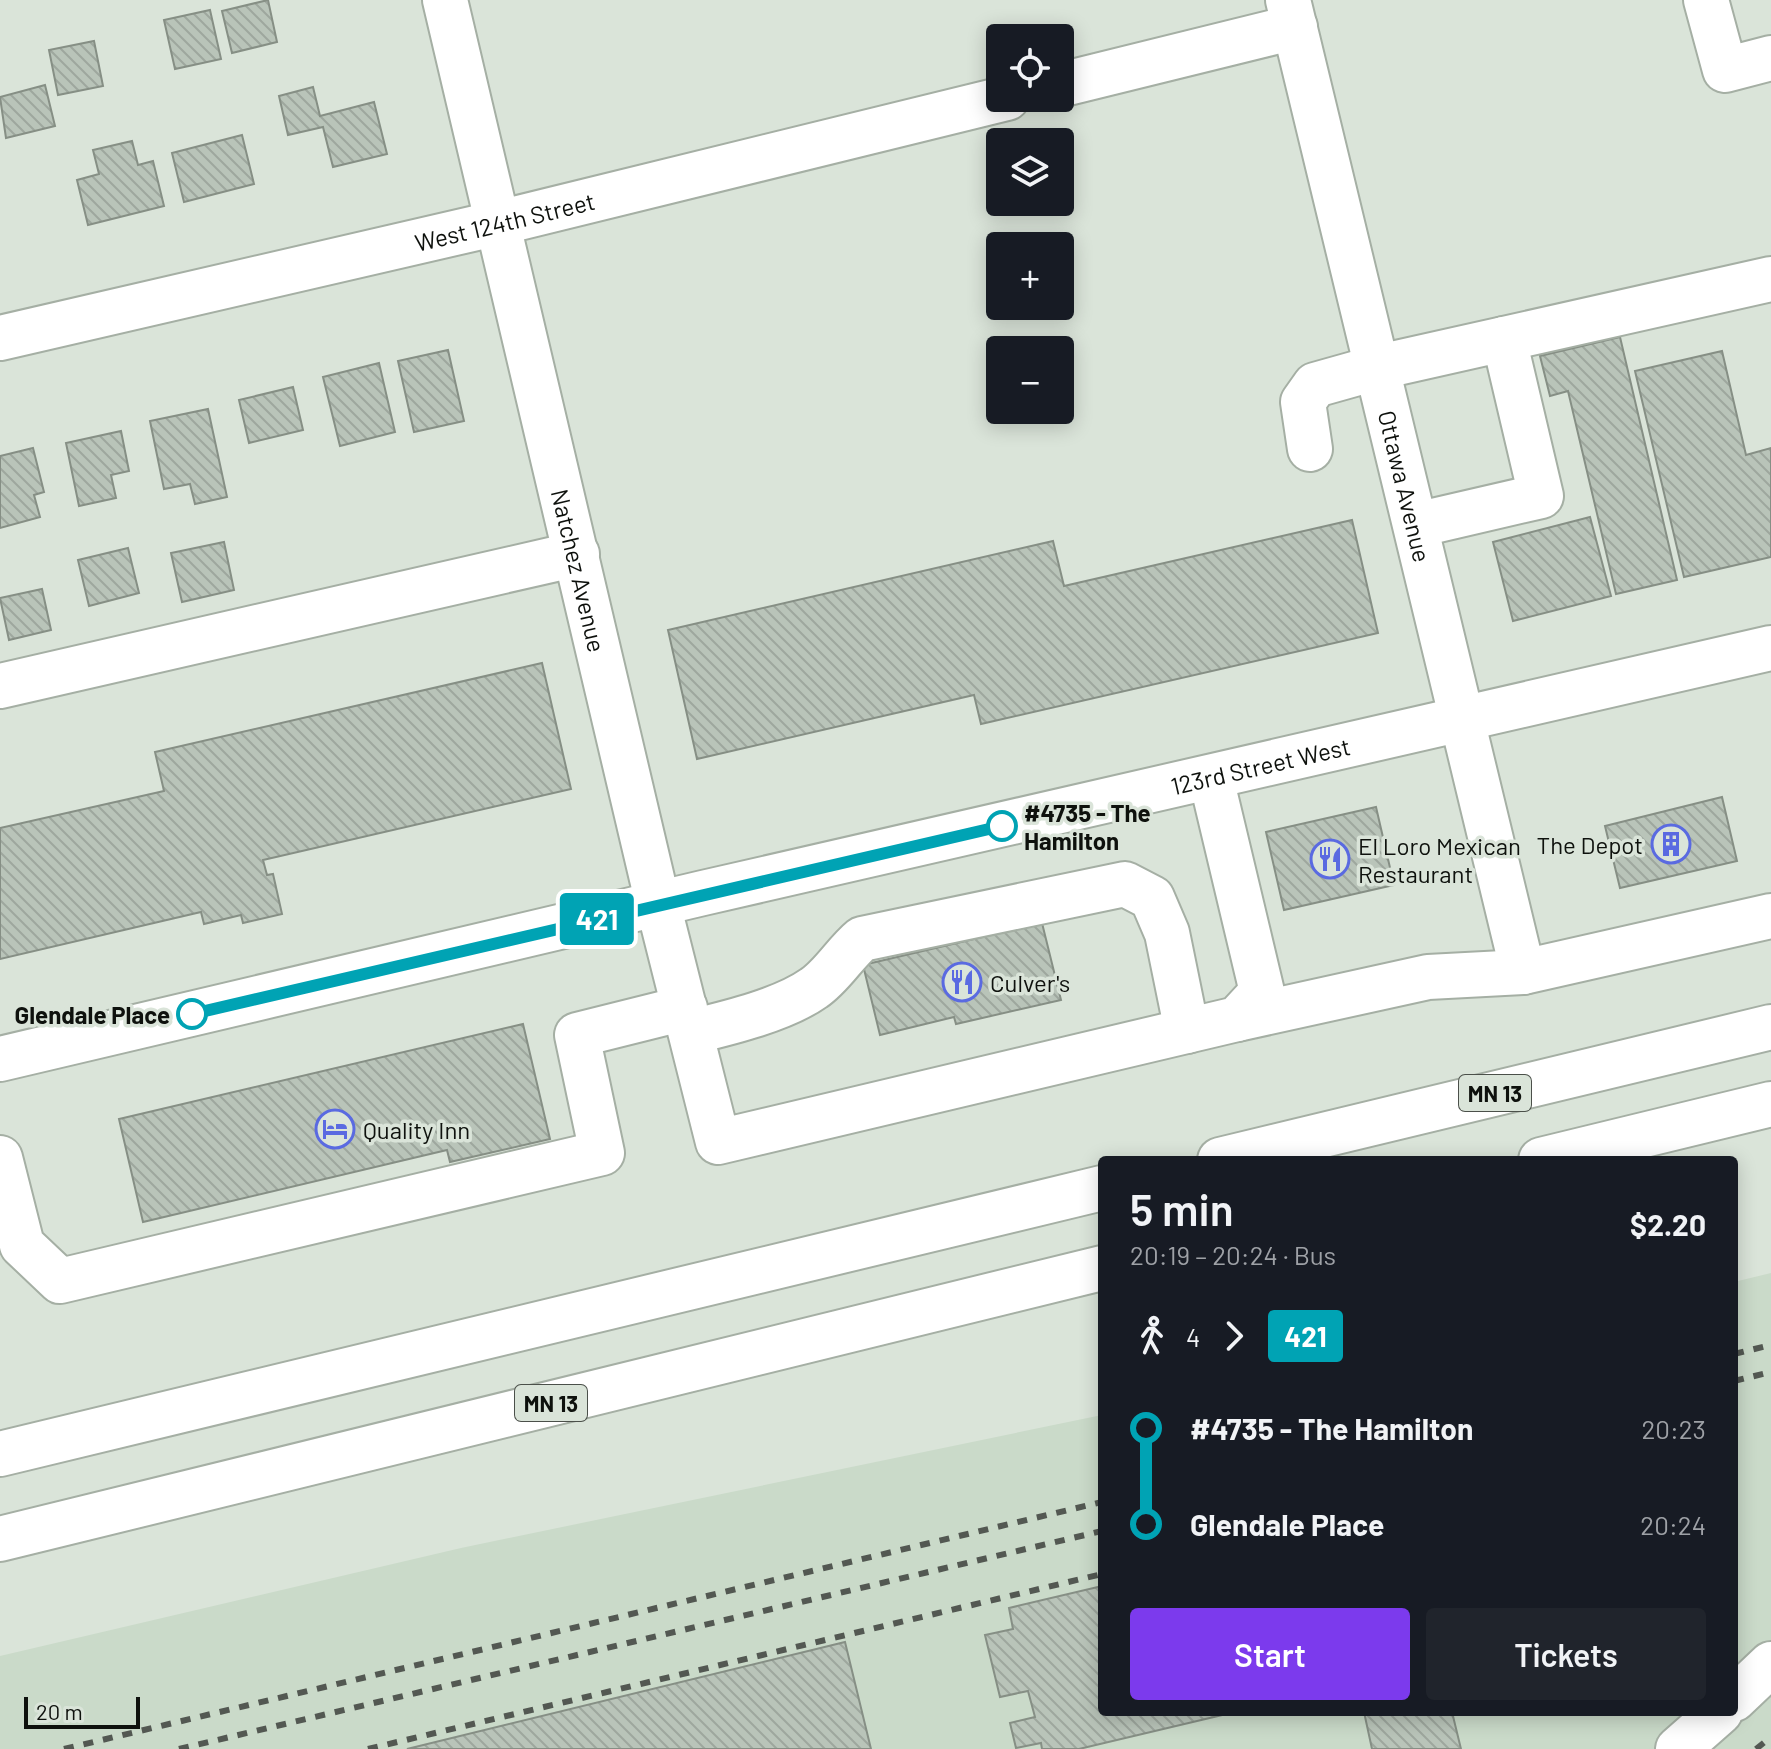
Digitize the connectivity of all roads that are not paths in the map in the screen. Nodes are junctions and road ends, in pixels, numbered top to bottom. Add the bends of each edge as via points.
1 (445, 0) edge
2 (1706, 0) edge
3 (1292, 14) edge
4 (1771, 58) edge
5 (1074, 81) edge
6 (986, 103) edge
7 (498, 223) junction
8 (1771, 279) edge
9 (0, 338) edge
10 (1504, 339) junction
11 (1379, 367) junction
12 (1310, 449) dead end
13 (1416, 525) junction
14 (577, 554) junction
15 (1771, 648) edge
16 (0, 686) edge
17 (1463, 721) junction
18 (1211, 778) junction
19 (658, 904) junction
20 (1771, 916) edge
21 (1523, 972) junction
22 (1237, 1019) junction
23 (688, 1020) junction
24 (1771, 1027) edge
25 (1187, 1031) junction
26 (0, 1059) edge
27 (1771, 1104) edge
28 (1237, 1156) edge
29 (1557, 1156) edge
30 (0, 1158) edge
31 (1098, 1189) edge
32 (1098, 1269) edge
33 (0, 1454) edge
34 (0, 1539) edge
35 (1771, 1664) edge
36 (1738, 1695) edge
37 (1715, 1716) edge
38 (1678, 1749) edge

1 - 7 main road, Natchez Avenue
2 - 4 main road via 1725,70
3 - 5 main road
3 - 11 main road, Ottawa Avenue
6 - 7 main road, West 124th Street
7 - 9 main road, West 124th Street
7 - 14 main road, Natchez Avenue
8 - 10 main road
10 - 11 main road
10 - 13 main road via 1541,496
11 - 12 main road via 1315,385 1303,402
11 - 13 main road, Ottawa Avenue
13 - 17 main road, Ottawa Avenue
14 - 16 main road
14 - 19 main road, Natchez Avenue
15 - 17 main road, 123rd Street West
17 - 18 main road, 123rd Street West
17 - 21 main road, Ottawa Avenue
18 - 19 main road, 123rd Street West
18 - 22 main road via 1262,992
19 - 23 main road, Natchez Avenue
19 - 26 main road, 123rd Street West
20 - 21 main road
21 - 22 main road via 1428,977
22 - 25 main road
23 - 25 main road, Natchez Avenue via 718,1142
23 - 25 main road via 738,1020 815,988 862,939 1125,884 1152,898 1167,933
23 - 30 main road via 577,1035 602,1153 60,1281 22,1245
24 - 28 main road, MN 13
27 - 29 main road
31 - 33 main road
32 - 34 main road, MN 13
35 - 36 main road
37 - 38 main road

